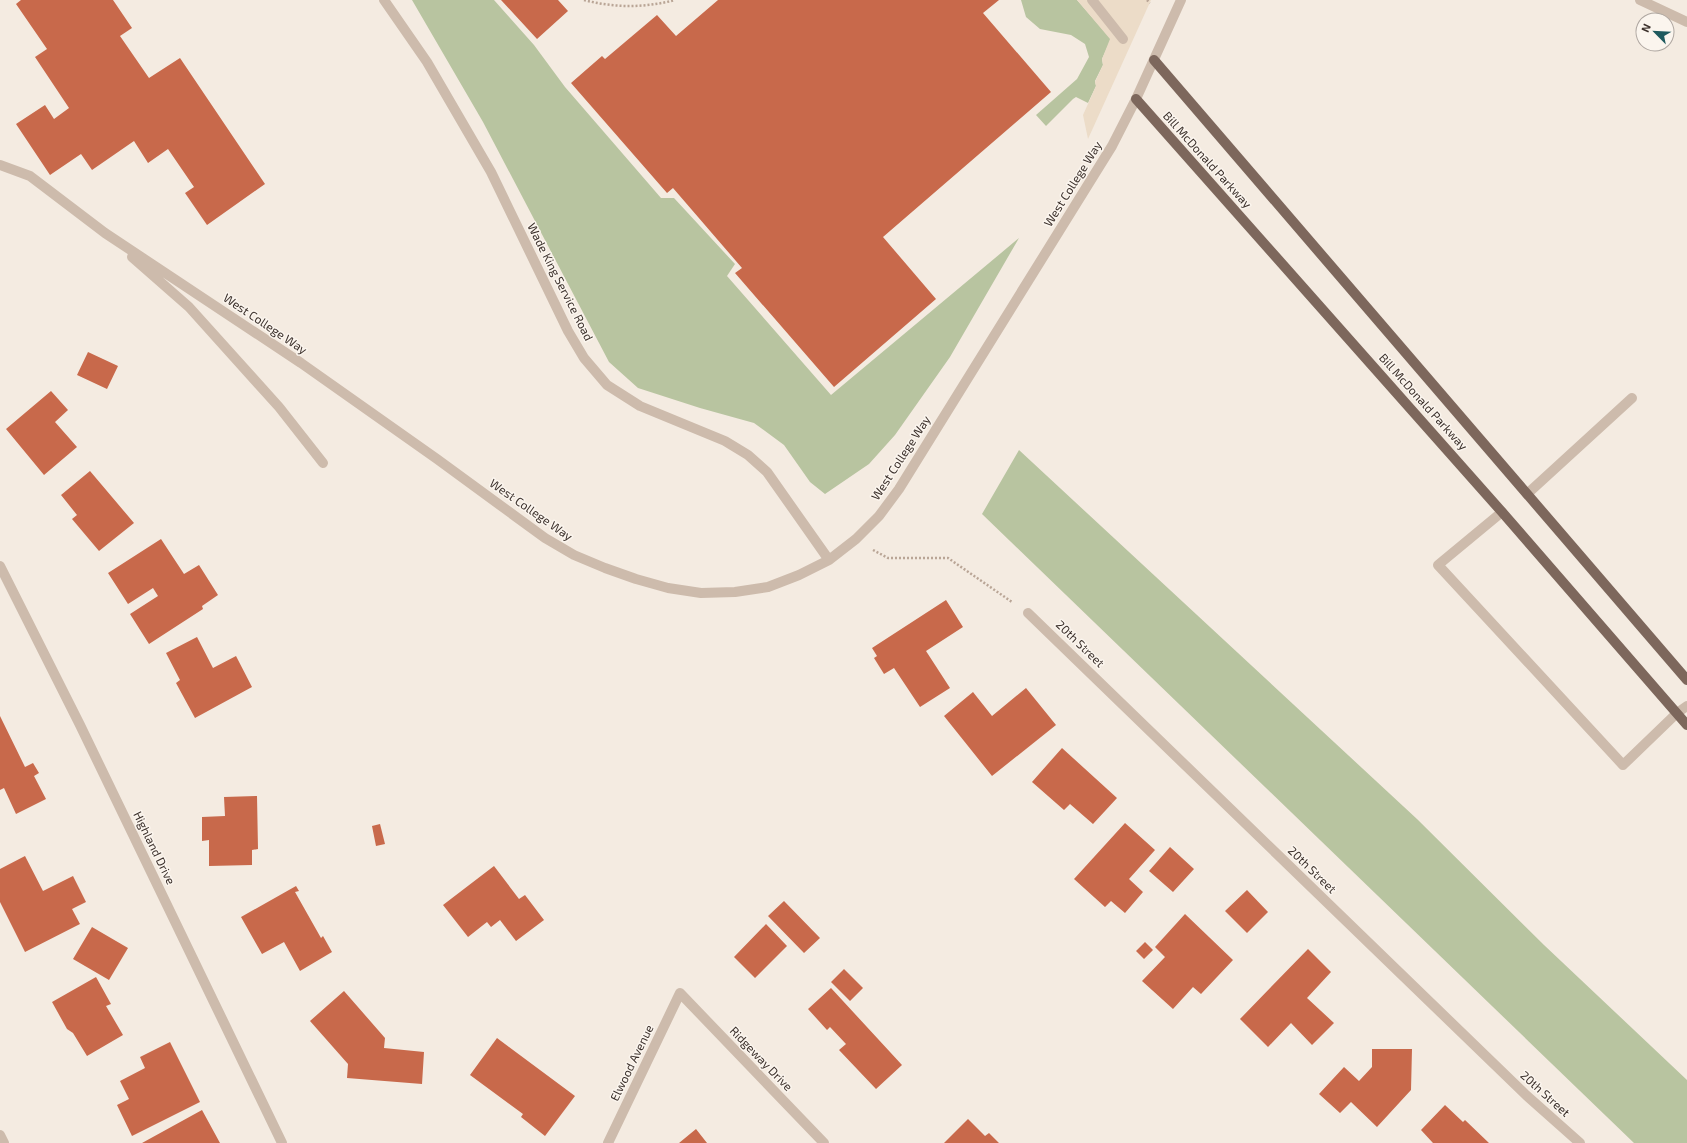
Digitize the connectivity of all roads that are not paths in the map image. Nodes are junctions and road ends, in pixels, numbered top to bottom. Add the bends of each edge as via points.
1 (384, 0) edge
2 (1092, 0) edge
3 (1181, 0) edge
4 (1640, 0) edge
5 (1687, 22) edge
6 (1123, 39) dead end
7 (1154, 60) junction
8 (1136, 99) junction
9 (0, 165) edge
10 (105, 233) junction
11 (1632, 398) dead end
12 (323, 463) dead end
13 (1527, 494) junction
14 (1502, 512) junction
15 (829, 560) junction
16 (0, 566) edge
17 (1028, 613) road end
18 (1687, 680) edge
19 (1687, 706) edge
20 (1677, 713) junction
21 (1687, 725) edge
22 (680, 993) joint
23 (0, 1134) edge
24 (4, 1143) edge
25 (282, 1143) edge
26 (608, 1143) edge
27 (824, 1143) edge
28 (1580, 1143) edge

1 - 15 street, Wade King Service Road via 427,62 491,172 568,331 584,358 607,385 640,406 725,441 748,455 767,472
2 - 6 street
3 - 7 street, West College Way
4 - 5 street
7 - 8 street, West College Way
7 - 13 main road, Bill McDonald Parkway
8 - 14 main road, Bill McDonald Parkway
8 - 15 street, West College Way via 1112,146 899,489 879,516 856,539
9 - 10 street, West College Way via 30,176
10 - 12 street via 189,308 279,407
10 - 15 street, West College Way via 301,363 545,538 574,555 636,579 668,588 701,593 735,592 768,587
11 - 13 street
13 - 18 main road, Bill McDonald Parkway
14 - 20 main road, Bill McDonald Parkway
14 - 20 street via 1438,565 1623,765
16 - 25 street, Highland Drive via 80,725
17 - 28 street, 20th Street via 1526,1095
19 - 20 street
20 - 21 main road, Bill McDonald Parkway
22 - 26 street, Elwood Avenue
22 - 27 street, Ridgeway Drive
23 - 24 street

